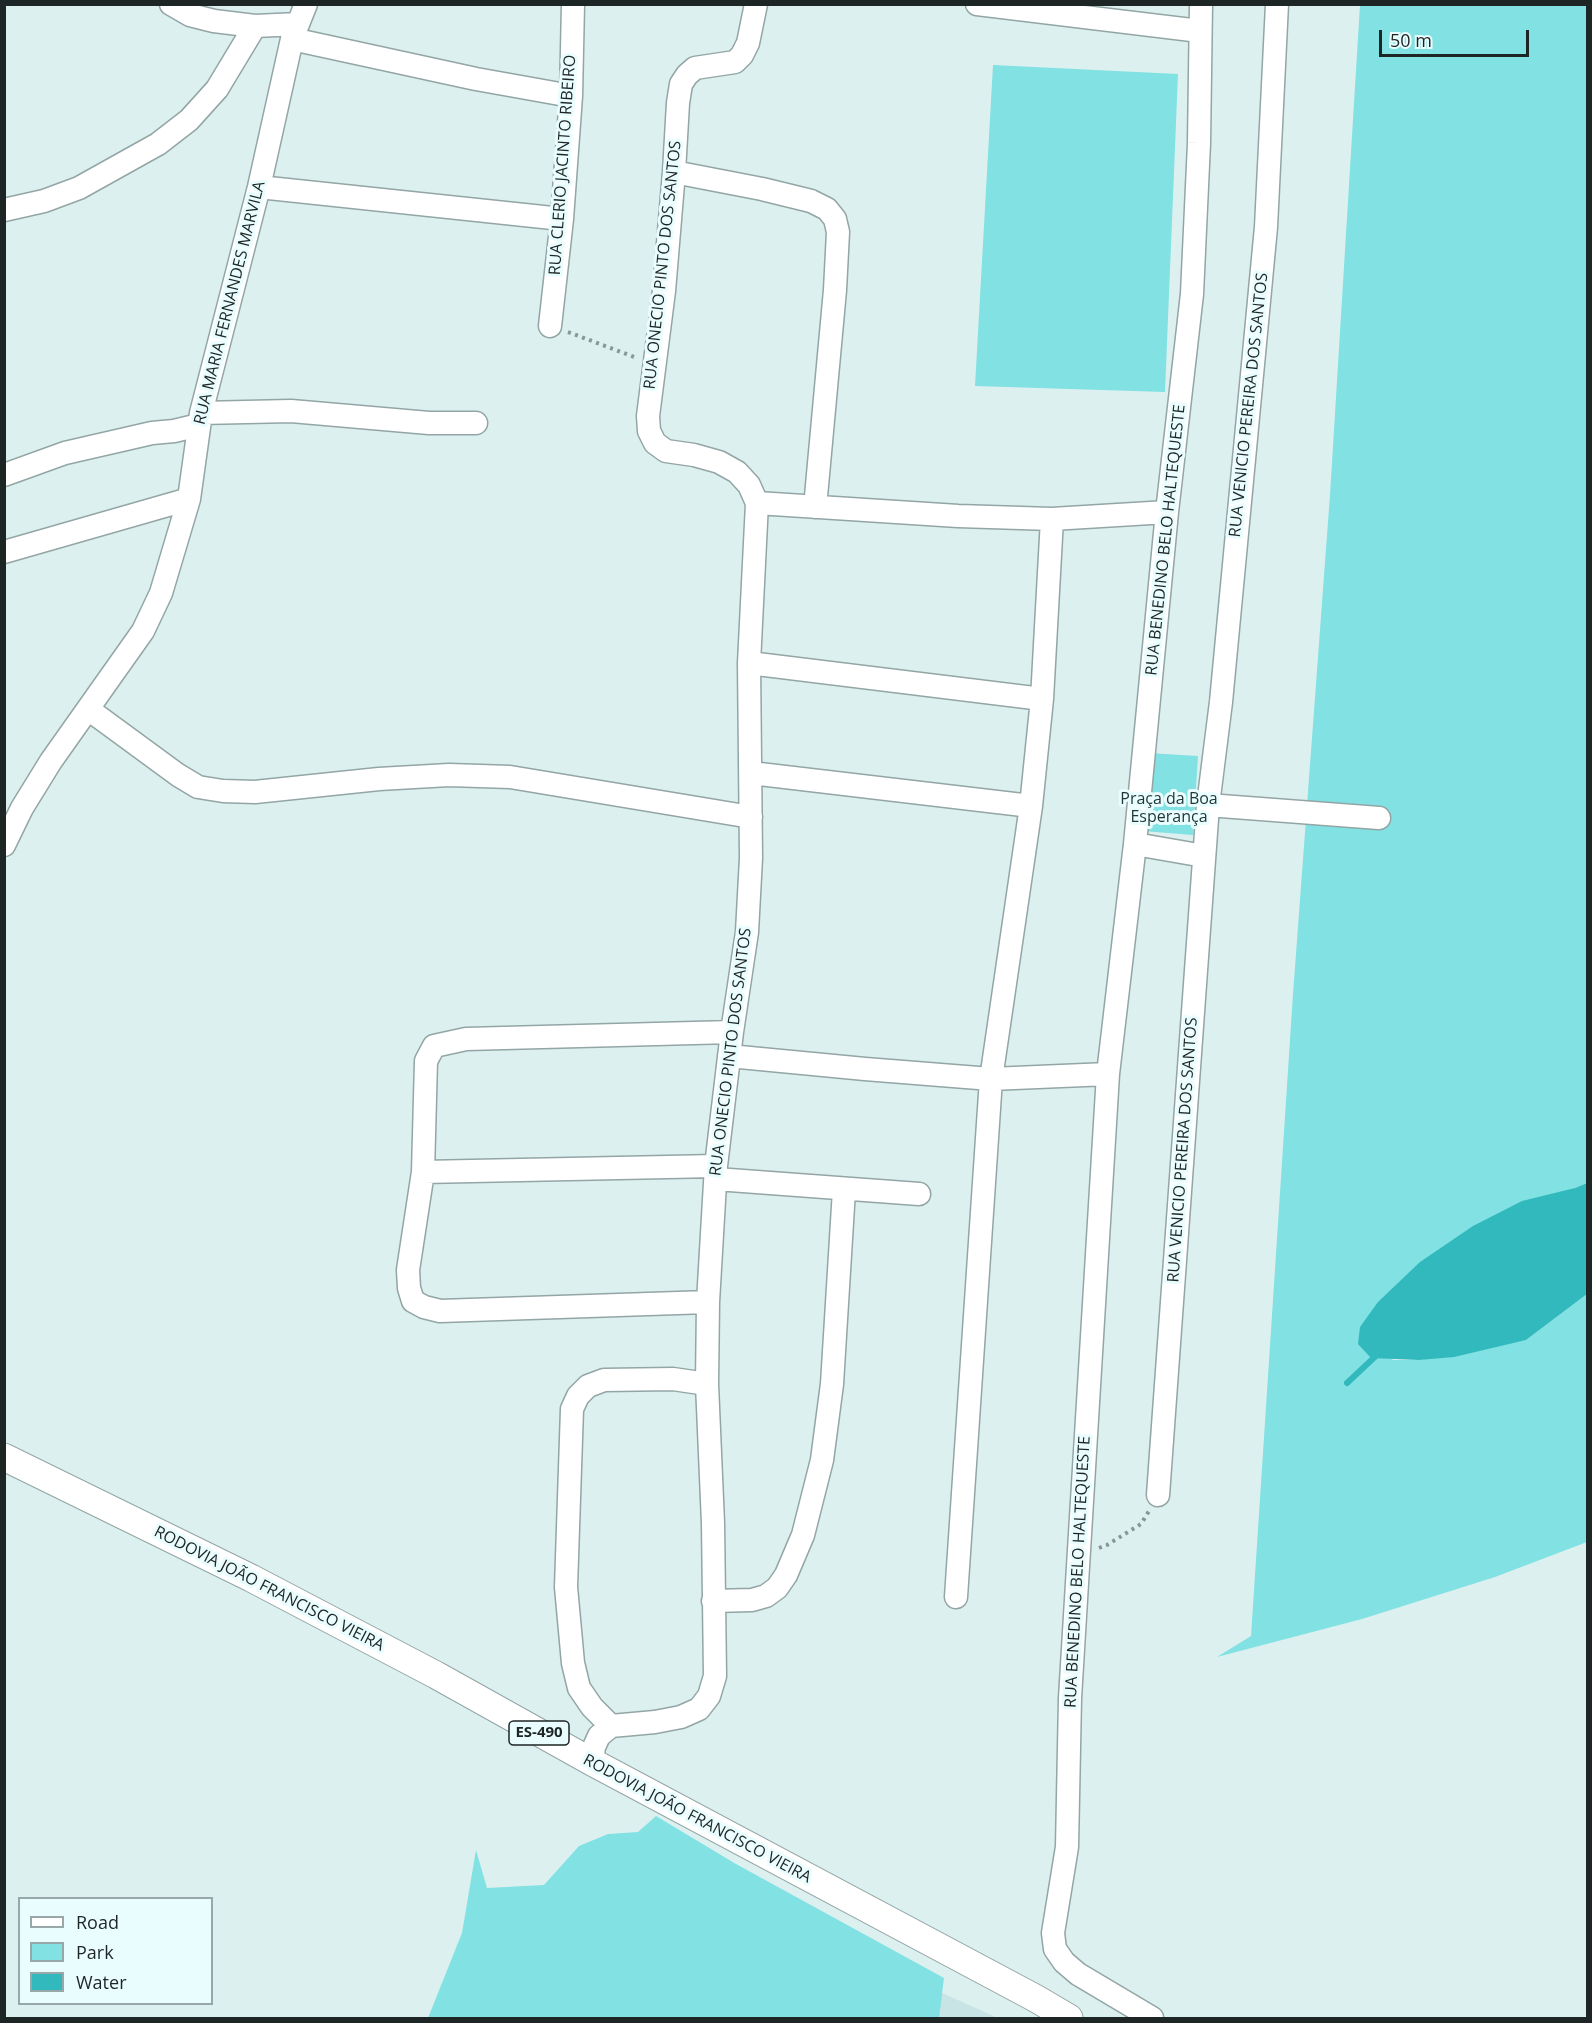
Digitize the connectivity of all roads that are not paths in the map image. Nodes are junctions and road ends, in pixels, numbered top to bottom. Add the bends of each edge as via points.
1 (171, 4) edge
2 (573, 4) edge
3 (756, 4) edge
4 (977, 4) edge
5 (1201, 4) edge
6 (1277, 4) edge
7 (299, 22) edge
8 (255, 26) junction
9 (1200, 31) junction
10 (571, 96) junction
11 (674, 172) junction
12 (259, 187) junction
13 (4, 210) edge
14 (562, 219) junction
15 (550, 326) road end
16 (200, 419) junction
17 (476, 423) dead end
18 (4, 475) edge
19 (189, 499) junction
20 (757, 503) junction
21 (815, 507) junction
22 (1167, 512) junction
23 (1052, 519) junction
24 (4, 552) edge
25 (749, 663) junction
26 (1042, 699) junction
27 (88, 709) junction
28 (751, 773) junction
29 (1208, 805) junction
30 (1031, 806) junction
31 (751, 817) junction
32 (1379, 818) dead end
33 (1135, 844) junction
34 (4, 845) edge
35 (1204, 856) junction
36 (732, 1032) junction
37 (729, 1056) junction
38 (1108, 1074) junction
39 (991, 1079) junction
40 (423, 1172) junction
41 (716, 1172) junction
42 (844, 1190) junction
43 (920, 1194) dead end
44 (708, 1302) junction
45 (707, 1384) junction
46 (4, 1457) edge
47 (1158, 1495) road end
48 (956, 1597) dead end
49 (714, 1601) junction
50 (611, 1726) junction
51 (592, 1762) junction
52 (1069, 2019) edge
53 (1152, 2019) edge

1 - 8 street via 190,15
2 - 10 street, RUA CLERIO JACINTO RIBEIRO
3 - 11 street, RUA ONECIO PINTO DOS SANTOS via 742,55 735,62 695,68 681,84
4 - 9 street
5 - 9 street, RUA BENEDINO BELO HALTEQUESTE
6 - 29 street, RUA VENICIO PEREIRA DOS SANTOS via 1266,227
7 - 8 street
7 - 10 street via 476,79
7 - 12 street, RUA MARIA FERNANDES MARVILA
8 - 13 street via 217,89 189,120 158,144 79,188
9 - 22 street, RUA BENEDINO BELO HALTEQUESTE via 1192,294
10 - 14 street, RUA CLERIO JACINTO RIBEIRO
11 - 20 street, RUA ONECIO PINTO DOS SANTOS via 649,431 655,443 666,451 719,462 737,472 749,485
11 - 21 street via 811,201 835,219 836,268
12 - 14 street
12 - 16 street, RUA MARIA FERNANDES MARVILA
14 - 15 street, RUA CLERIO JACINTO RIBEIRO
16 - 17 street via 291,411 429,423
16 - 18 street via 174,431 65,453
16 - 19 street, RUA MARIA FERNANDES MARVILA
19 - 24 street
19 - 27 street, RUA MARIA FERNANDES MARVILA via 160,592 143,631
20 - 21 street
20 - 25 street, RUA ONECIO PINTO DOS SANTOS
21 - 23 street
22 - 23 street
22 - 33 street, RUA BENEDINO BELO HALTEQUESTE
23 - 26 street
25 - 26 street
25 - 28 street, RUA ONECIO PINTO DOS SANTOS
26 - 30 street
27 - 31 street via 198,787 255,792 379,779 510,777
27 - 34 street, RUA MARIA FERNANDES MARVILA via 51,761
28 - 30 street
28 - 31 street, RUA ONECIO PINTO DOS SANTOS
29 - 32 street
29 - 35 street, RUA VENICIO PEREIRA DOS SANTOS
30 - 39 street
31 - 36 street, RUA ONECIO PINTO DOS SANTOS via 747,932
33 - 35 street
33 - 38 street, RUA BENEDINO BELO HALTEQUESTE
35 - 47 street, RUA VENICIO PEREIRA DOS SANTOS
36 - 37 street, RUA ONECIO PINTO DOS SANTOS
36 - 40 street via 466,1039 434,1046 426,1061
37 - 39 street
37 - 41 street, RUA ONECIO PINTO DOS SANTOS
38 - 39 street
38 - 53 street, RUA BENEDINO BELO HALTEQUESTE via 1070,1698 1067,1847 1054,1923 1055,1948 1078,1974
39 - 48 street
40 - 41 street
40 - 44 street via 408,1270 413,1301 424,1307 440,1311
41 - 42 street
41 - 44 street, RUA ONECIO PINTO DOS SANTOS
42 - 43 street
42 - 49 street via 832,1384 822,1460 803,1535 777,1588 752,1600
44 - 45 street, RUA ONECIO PINTO DOS SANTOS
45 - 49 street, RUA ONECIO PINTO DOS SANTOS
45 - 50 street via 673,1379 604,1380 588,1386 572,1409 566,1587 573,1663 579,1688
46 - 51 main road, RODOVIA JOÃO FRANCISCO VIEIRA / ES-490 via 313,1610
49 - 50 street, RUA ONECIO PINTO DOS SANTOS via 715,1676 710,1696 699,1709 681,1717
50 - 51 street via 599,1736
51 - 52 main road, RODOVIA JOÃO FRANCISCO VIEIRA / ES-490

